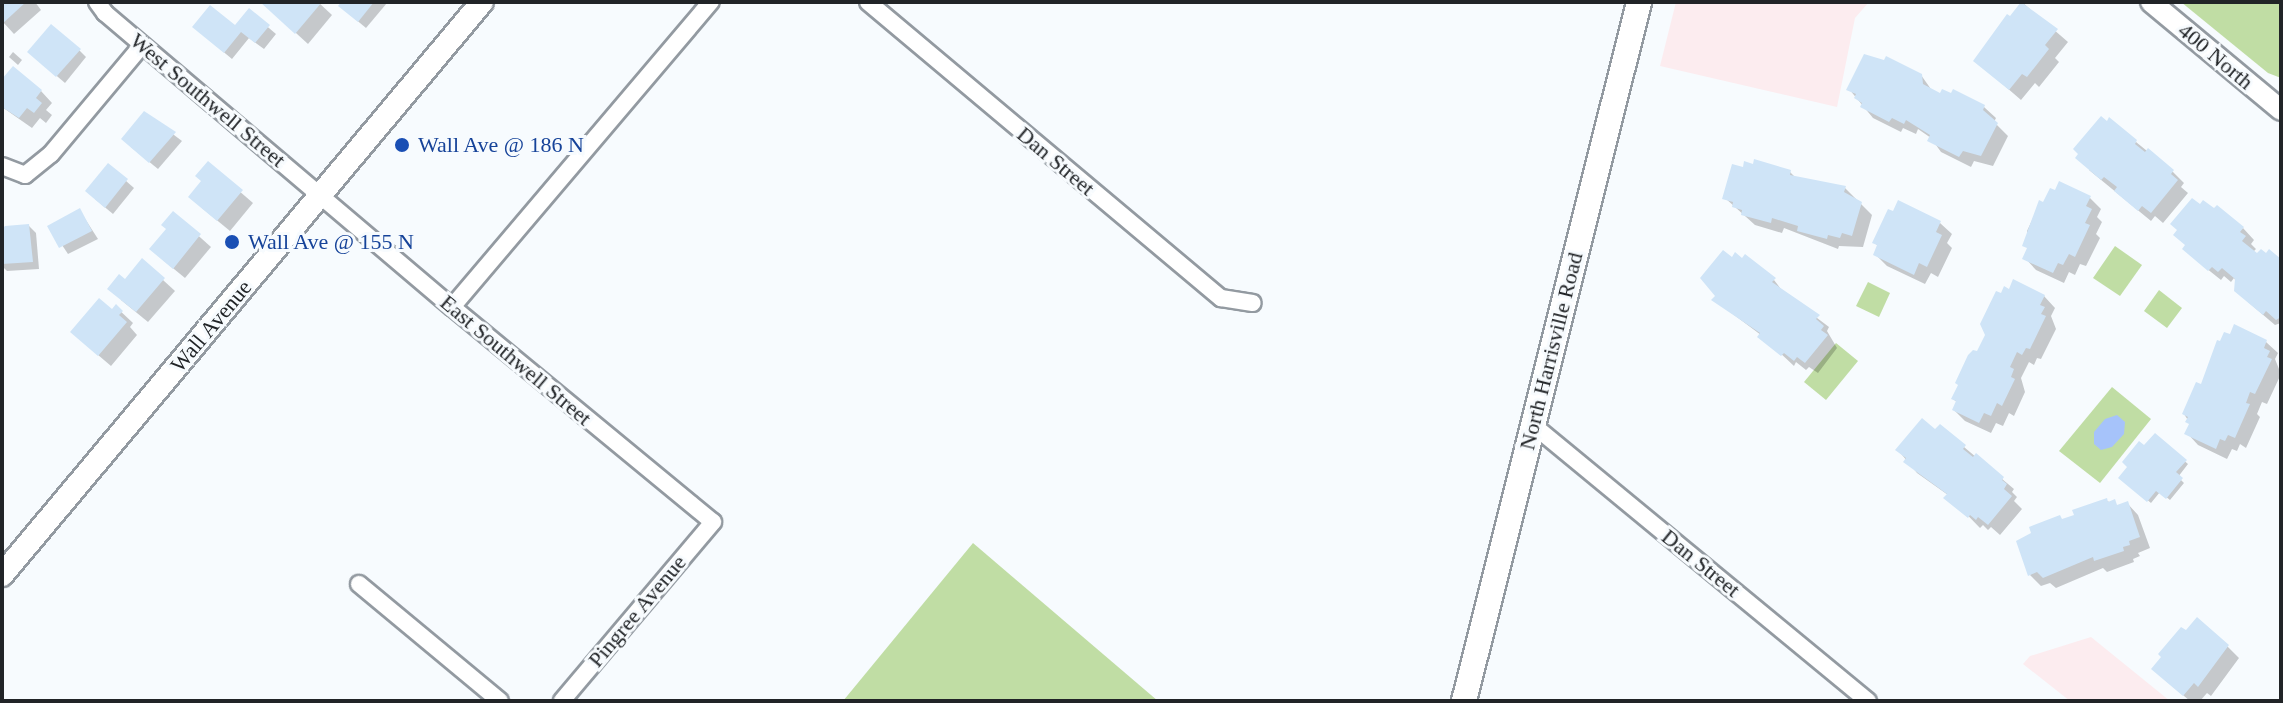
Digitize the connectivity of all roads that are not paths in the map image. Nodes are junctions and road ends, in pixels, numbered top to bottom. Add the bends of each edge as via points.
1 (97, 2) edge
2 (482, 2) edge
3 (711, 2) edge
4 (868, 2) edge
5 (1639, 2) edge
6 (2151, 2) edge
7 (142, 45) junction
8 (2281, 110) edge
9 (2, 166) edge
10 (322, 195) junction
11 (1253, 303) dead end
12 (452, 307) junction
13 (1533, 425) junction
14 (713, 522) joint
15 (2, 575) edge
16 (359, 584) dead end
17 (500, 701) edge
18 (562, 701) edge
19 (1464, 701) edge
20 (1868, 701) edge

1 - 7 street, West Southwell Street
2 - 10 main road, Wall Avenue
3 - 12 street
4 - 11 street, Dan Street via 1221,298
5 - 13 main road, North Harrisville Road
6 - 8 street, 400 North
7 - 9 street via 51,154 25,175
7 - 10 street, West Southwell Street
10 - 12 street, East Southwell Street
10 - 15 main road, Wall Avenue
12 - 14 street, East Southwell Street
13 - 19 main road, North Harrisville Road
13 - 20 street, Dan Street
14 - 18 street, Pingree Avenue
16 - 17 street

